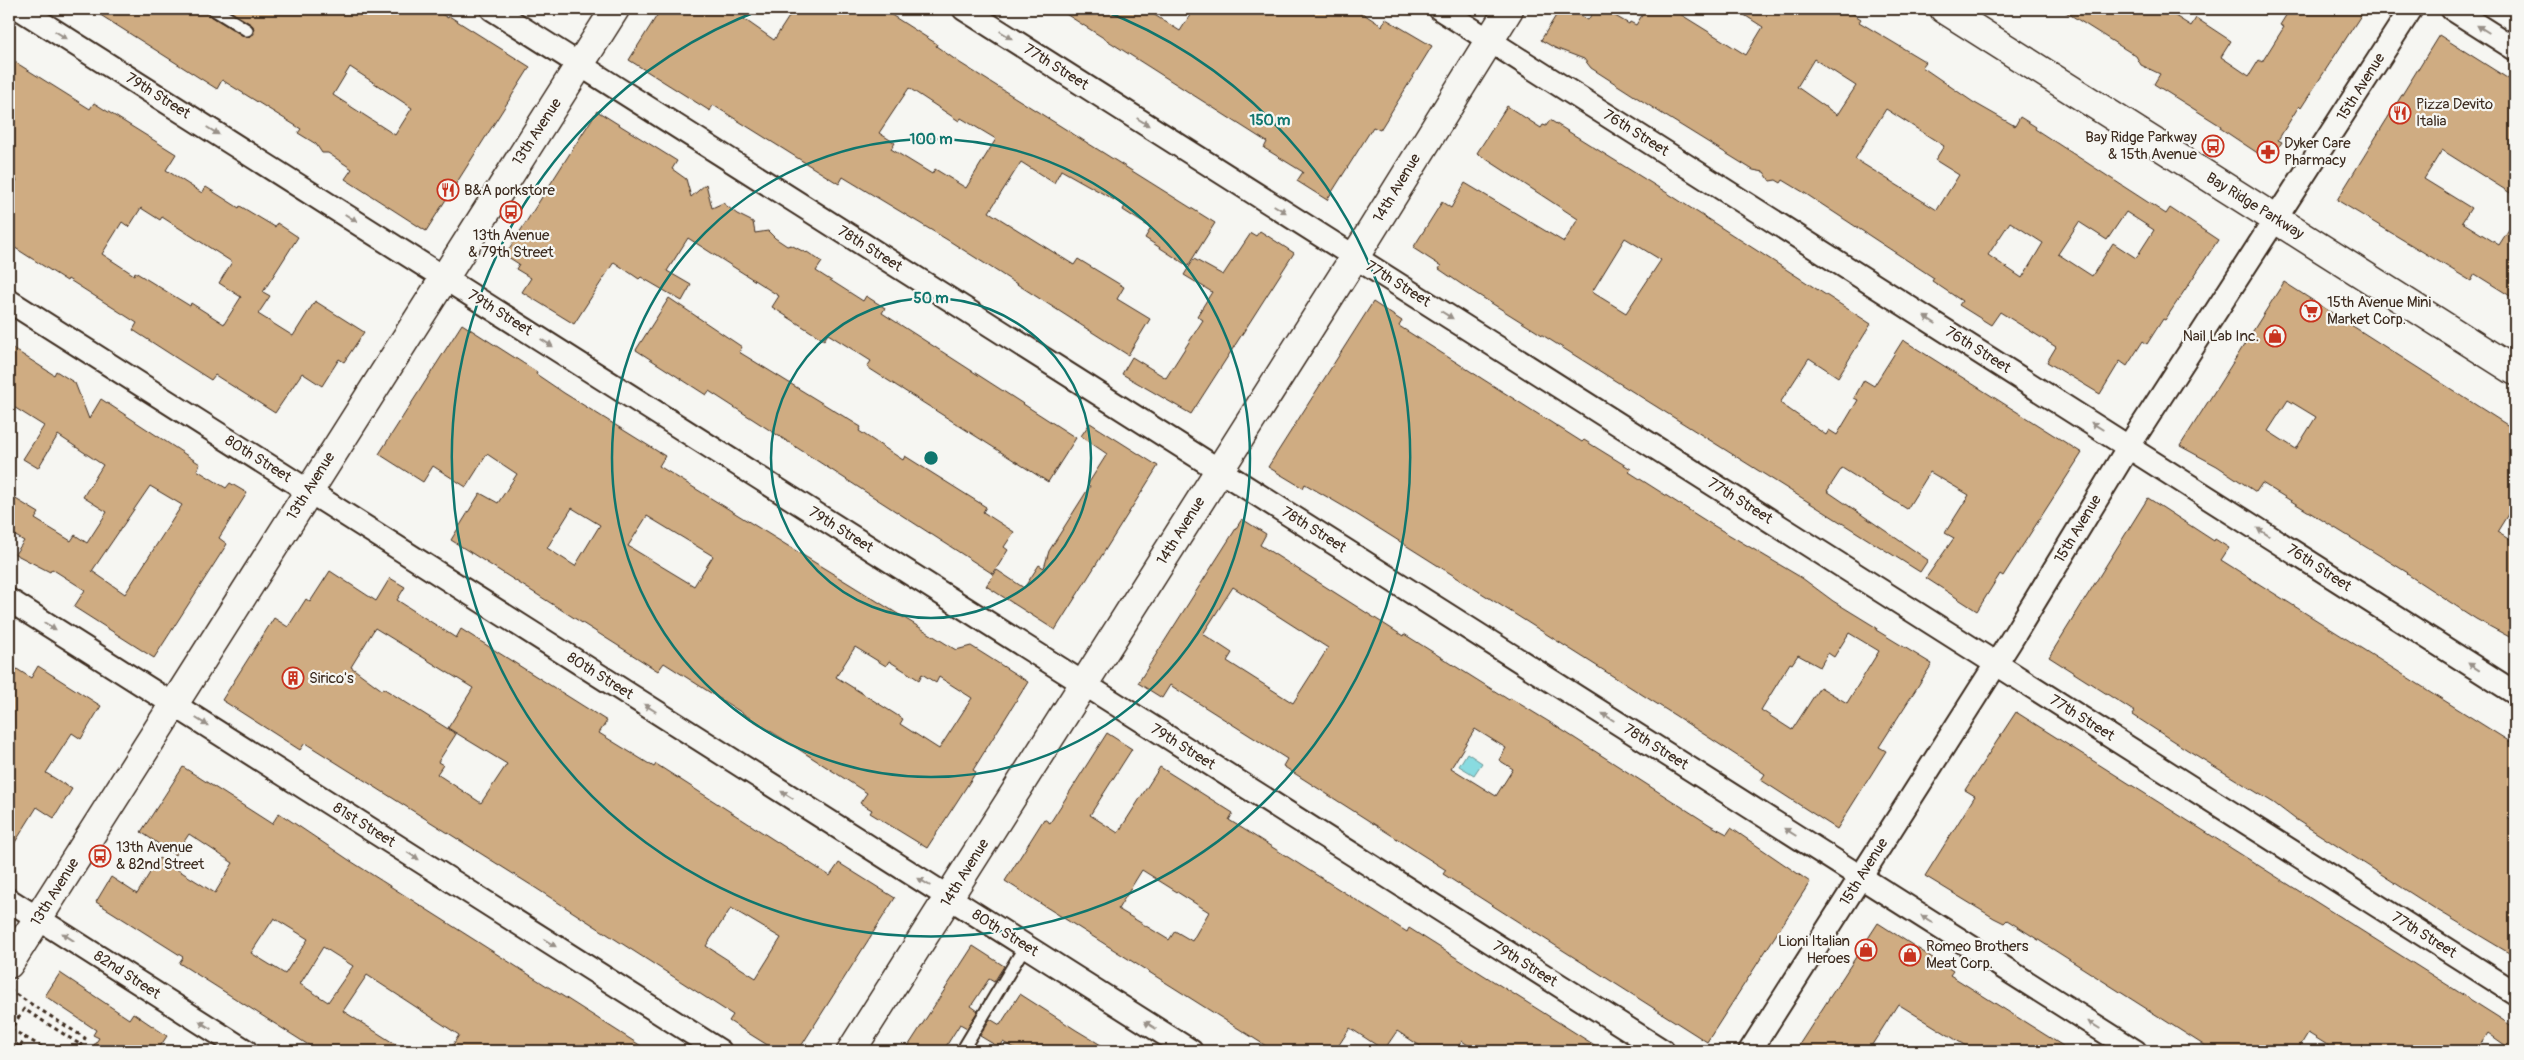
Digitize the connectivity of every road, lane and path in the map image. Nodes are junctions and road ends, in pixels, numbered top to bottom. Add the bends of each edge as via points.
1 (20, 9) edge
2 (213, 9) edge
3 (492, 9) edge
4 (615, 9) edge
5 (964, 9) edge
6 (1440, 9) edge
7 (1509, 9) edge
8 (1944, 9) edge
9 (2411, 9) edge
10 (2452, 9) edge
11 (247, 30) dead end
12 (1489, 40) junction
13 (2515, 49) edge
14 (580, 64) junction
15 (2277, 220) junction
16 (1355, 256) junction
17 (444, 278) junction
18 (9, 301) edge
19 (2515, 371) edge
20 (2129, 446) junction
21 (1220, 470) junction
22 (308, 491) junction
23 (9, 600) edge
24 (1995, 664) junction
25 (1084, 684) junction
26 (2515, 693) edge
27 (174, 704) junction
28 (1860, 877) junction
29 (950, 898) junction
30 (9, 900) edge
31 (38, 918) junction
32 (1025, 946) junction
33 (9, 964) edge
34 (9, 990) edge
35 (2515, 994) edge
36 (28, 1002) junction
37 (24, 1009) junction
38 (43, 1012) junction
39 (39, 1018) junction
40 (67, 1027) junction
41 (12, 1029) junction
42 (9, 1033) edge
43 (63, 1033) junction
44 (26, 1038) junction
45 (9, 1040) edge
46 (81, 1045) junction
47 (20, 1046) junction
48 (28, 1051) edge
49 (49, 1051) edge
50 (78, 1051) edge
51 (246, 1051) edge
52 (720, 1051) edge
53 (851, 1051) edge
54 (962, 1051) edge
55 (1191, 1051) edge
56 (1662, 1051) edge
57 (1750, 1051) edge
58 (2135, 1051) edge

1 -> 17 street, 79th Street
2 - 11 lane
3 - 14 street, 78th Street
4 - 14 main road, 13th Avenue
5 -> 16 street, 77th Street
6 - 12 street, 76th Street
7 - 12 main road, 14th Avenue
8 - 15 main road, Bay Ridge Parkway
9 - 15 street, 15th Avenue
13 -> 10 street
12 - 16 main road, 14th Avenue
20 -> 12 street, 76th Street
14 - 17 main road, 13th Avenue
14 - 21 street, 78th Street
15 - 19 main road, Bay Ridge Parkway
15 - 20 street, 15th Avenue
16 - 21 main road, 14th Avenue
16 -> 24 street, 77th Street
17 - 22 main road, 13th Avenue
17 -> 25 street, 79th Street
18 - 22 street, 80th Street
20 - 24 street, 15th Avenue
26 -> 20 street, 76th Street
21 - 25 main road, 14th Avenue
28 -> 21 street, 78th Street
22 - 27 main road, 13th Avenue
29 -> 22 street, 80th Street
23 -> 27 street, 81st Street
24 - 28 street, 15th Avenue
24 - 35 street, 77th Street
25 - 29 main road, 14th Avenue
25 - 56 street, 79th Street
27 - 31 main road, 13th Avenue
27 -> 52 street, 81st Street
28 - 57 street, 15th Avenue
58 -> 28 street, 78th Street
29 - 32 street, 80th Street
29 - 53 main road, 14th Avenue
30 - 31 street, 82nd Street
31 - 33 main road, 13th Avenue
51 -> 31 street, 82nd Street
32 - 54 lane
55 -> 32 street, 80th Street
34 - 36 path
36 - 37 path
36 - 38 path
37 - 39 path
37 - 41 path
38 - 39 path
38 - 40 path
39 - 43 path
40 - 43 path
40 - 46 path via 85,1038
41 - 42 path
41 - 44 path
43 - 46 path
44 - 47 path
44 - 49 path
45 - 47 path
46 - 50 path
47 - 48 path

